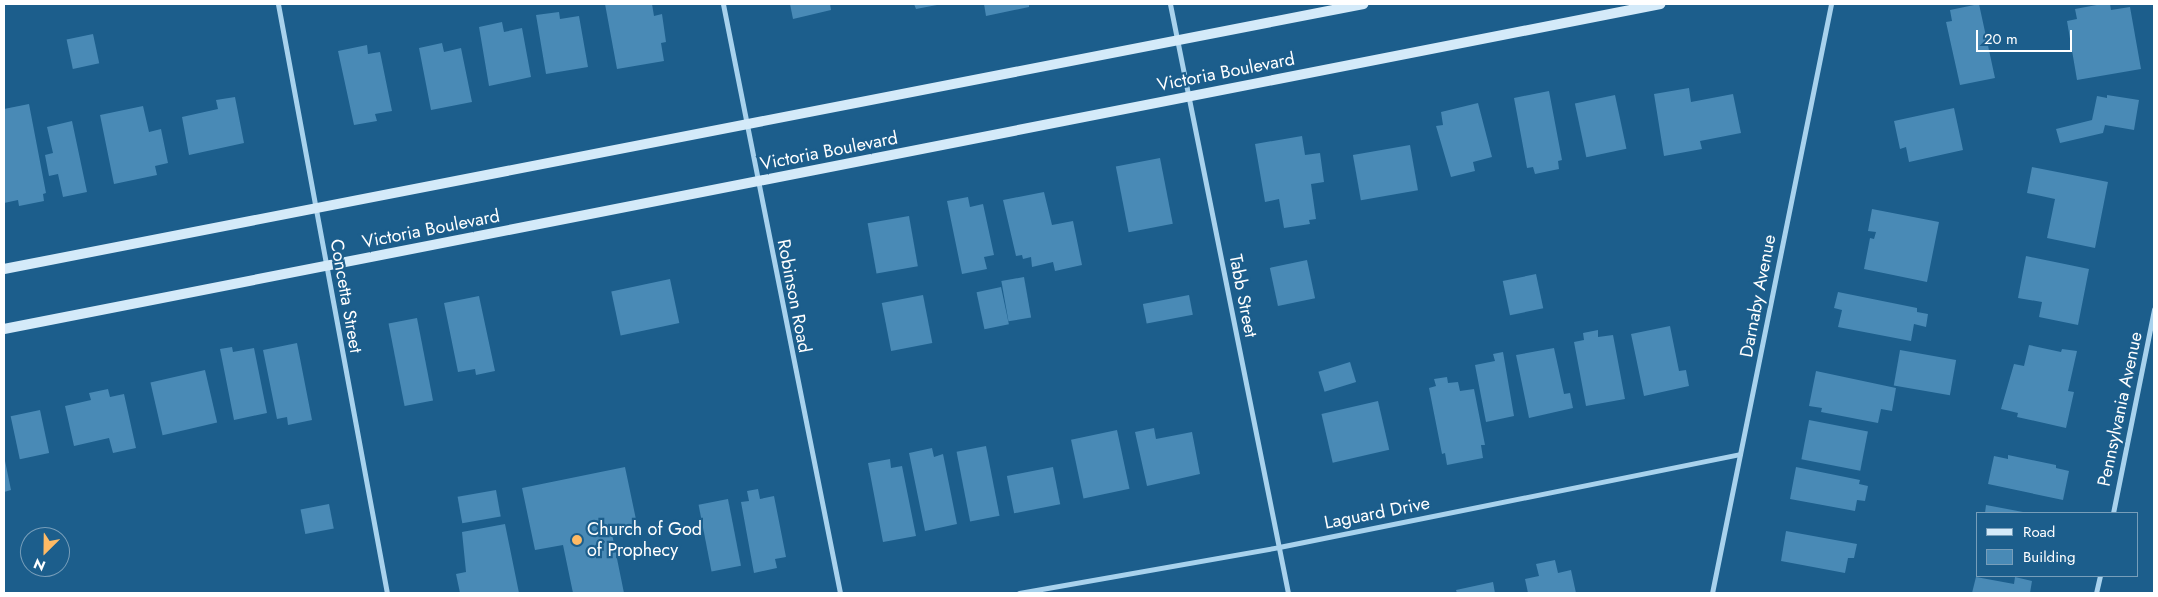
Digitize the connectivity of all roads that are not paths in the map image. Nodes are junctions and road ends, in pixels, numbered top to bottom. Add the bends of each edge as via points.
1 (278, 4) edge
2 (723, 4) edge
3 (1170, 4) edge
4 (1362, 4) edge
5 (1660, 4) edge
6 (1831, 4) edge
7 (1177, 40) junction
8 (1188, 96) junction
9 (745, 124) junction
10 (757, 182) junction
11 (317, 208) junction
12 (326, 266) junction
13 (4, 269) edge
14 (2154, 309) edge
15 (4, 329) edge
16 (1740, 454) junction
17 (2113, 512) edge
18 (1279, 547) junction
19 (2100, 577) edge
20 (387, 593) edge
21 (840, 593) edge
22 (1019, 593) edge
23 (1288, 593) edge
24 (1712, 593) edge
25 (2096, 593) edge

1 - 11 street, Concetta Street
2 - 9 street, Robinson Road
3 - 7 street, Tabb Street
4 - 7 main road
5 - 8 main road, Victoria Boulevard
6 - 16 street, Darnaby Avenue
7 - 8 street, Tabb Street
7 - 9 main road
8 - 10 main road, Victoria Boulevard
8 - 18 street, Tabb Street
9 - 10 street, Robinson Road
9 - 11 main road
10 - 12 main road, Victoria Boulevard
10 - 21 street, Robinson Road
11 - 12 street, Concetta Street
11 - 13 main road
12 - 15 main road, Victoria Boulevard
12 - 20 street, Concetta Street
14 - 17 street, Pennsylvania Avenue
16 - 18 street, Laguard Drive
16 - 24 street, Darnaby Avenue
18 - 22 street, Laguard Drive
18 - 23 street, Tabb Street
19 - 25 street

